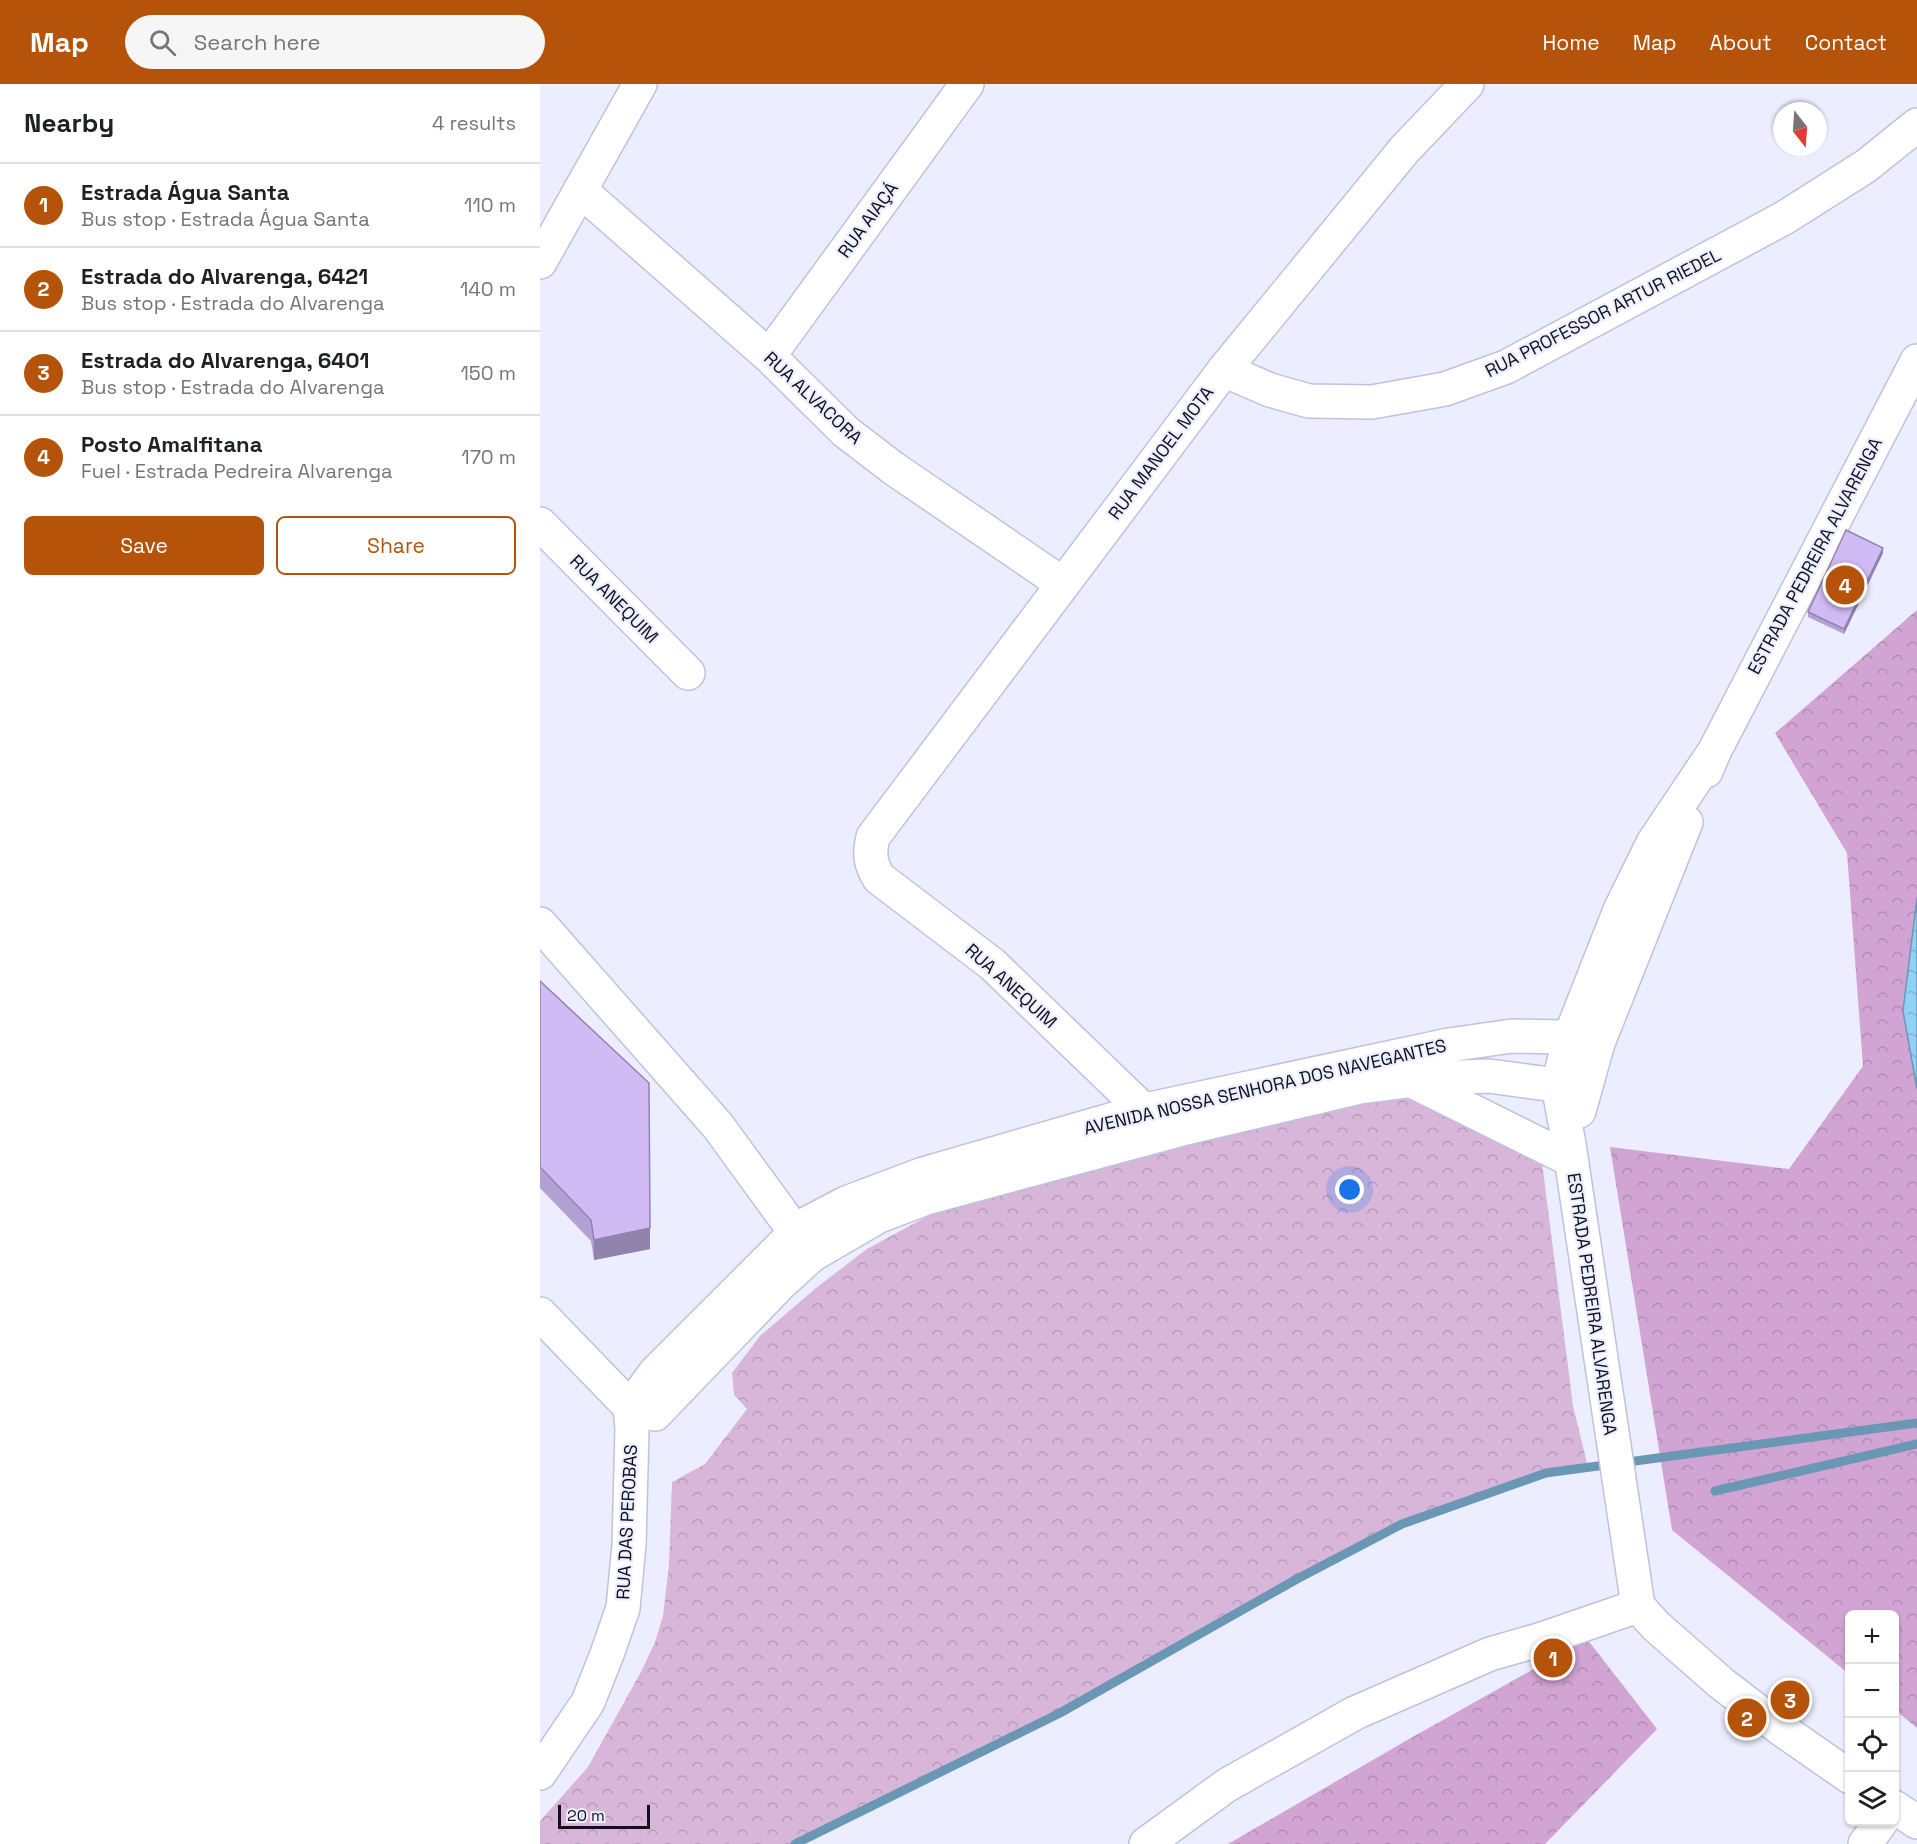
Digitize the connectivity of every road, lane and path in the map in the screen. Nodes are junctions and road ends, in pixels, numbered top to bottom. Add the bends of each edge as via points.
1 (640, 84) edge
2 (967, 84) edge
3 (1465, 85) edge
4 (1917, 125) edge
5 (580, 190) junction
6 (540, 262) edge
7 (769, 356) junction
8 (1917, 361) edge
9 (1224, 370) junction
10 (540, 524) edge
11 (1063, 584) junction
12 (688, 673) dead end
13 (873, 837) joint
14 (540, 924) edge
15 (1584, 1040) junction
16 (1412, 1081) junction
17 (1571, 1087) junction
18 (1145, 1110) junction
19 (1167, 1133) junction
20 (1570, 1152) junction
21 (804, 1244) junction
22 (540, 1314) edge
23 (639, 1417) junction
24 (1638, 1606) junction
25 (542, 1768) edge
26 (1845, 1774) edge
27 (1899, 1811) edge
28 (1917, 1822) edge
29 (1878, 1826) edge
30 (1146, 1844) edge
31 (1865, 1844) edge

1 - 5 street
2 - 7 street, RUA AIAÇÁ
3 - 9 street, RUA MANOEL MOTA via 1405,149
4 - 9 street, RUA PROFESSOR ARTUR RIEDEL via 1866,166 1784,218 1506,367 1455,386 1372,402 1309,400 1270,390
5 - 6 street
5 - 7 street, RUA ALVACORA
7 - 11 street, RUA ALVACORA via 846,432
8 - 15 street, ESTRADA PEDREIRA ALVARENGA via 1714,752
9 - 11 street, RUA MANOEL MOTA
10 - 12 street, RUA ANEQUIM
11 - 13 street, RUA MANOEL MOTA
13 - 18 street, RUA ANEQUIM via 872,866 879,878 992,964
14 - 21 street via 718,1126
15 - 17 street, ESTRADA PEDREIRA ALVARENGA
15 - 18 street, AVENIDA NOSSA SENHORA DOS NAVEGANTES via 1512,1036 1449,1045
16 - 17 street, AVENIDA NOSSA SENHORA DOS NAVEGANTES via 1490,1076
16 - 19 street, AVENIDA NOSSA SENHORA DOS NAVEGANTES via 1360,1087
16 - 20 street
17 - 20 street, ESTRADA PEDREIRA ALVARENGA
18 - 19 street, RUA ANEQUIM
18 - 21 street, AVENIDA NOSSA SENHORA DOS NAVEGANTES via 923,1174 846,1203 808,1223
19 - 21 street, AVENIDA NOSSA SENHORA DOS NAVEGANTES via 926,1198
20 - 24 street, ESTRADA PEDREIRA ALVARENGA
21 - 23 street, AVENIDA NOSSA SENHORA DOS NAVEGANTES via 780,1284
22 - 23 street
23 - 25 street, RUA DAS PEROBAS via 623,1608 588,1702
24 - 26 street via 1721,1683
24 - 30 street via 1490,1654 1355,1713 1227,1785
27 - 28 street
29 - 31 street

